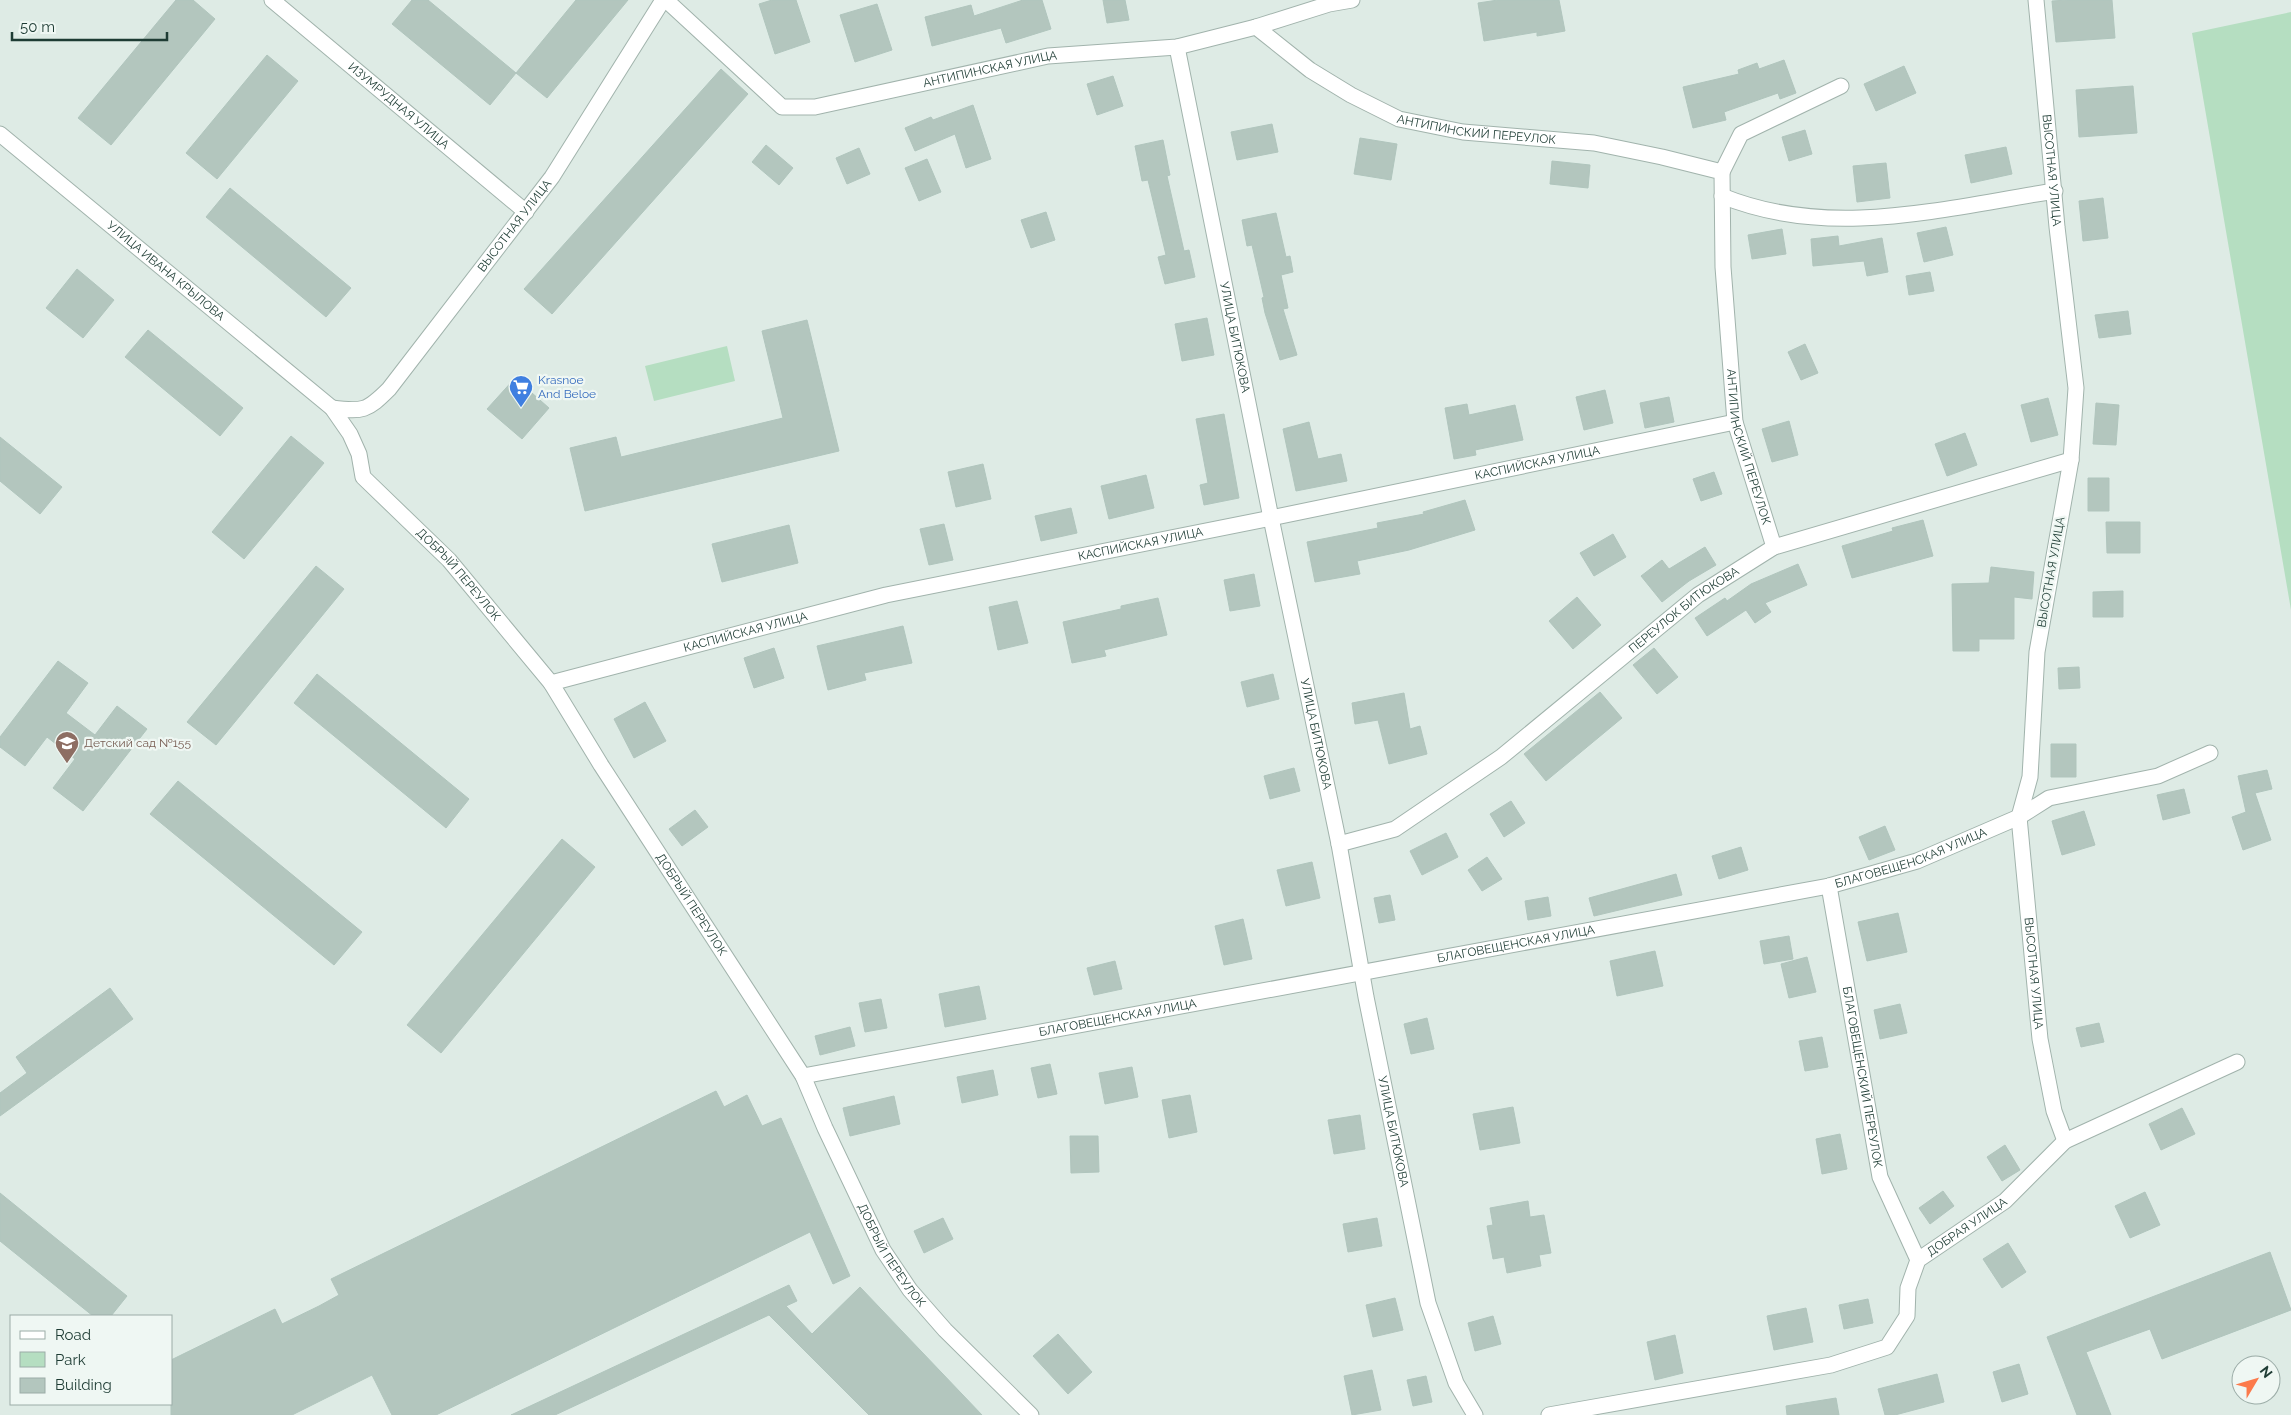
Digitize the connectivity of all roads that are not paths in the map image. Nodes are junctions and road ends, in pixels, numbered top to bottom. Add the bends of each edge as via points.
1 (272, 0) edge
2 (665, 0) edge
3 (1352, 0) edge
4 (2036, 0) edge
5 (1256, 27) junction
6 (1177, 47) junction
7 (1841, 86) dead end
8 (0, 134) edge
9 (1722, 172) junction
10 (2055, 191) junction
11 (1722, 196) junction
12 (526, 212) junction
13 (332, 408) junction
14 (1735, 422) junction
15 (2071, 460) junction
16 (1271, 518) junction
17 (1774, 547) junction
18 (550, 683) junction
19 (2210, 753) dead end
20 (2019, 817) junction
21 (1339, 844) junction
22 (1829, 886) junction
23 (1362, 971) junction
24 (2237, 1062) dead end
25 (804, 1076) junction
26 (2065, 1141) junction
27 (1918, 1260) junction
28 (1031, 1415) edge
29 (1475, 1415) edge
30 (1549, 1415) edge

1 - 12 street, ИЗУМРУДНАЯ УЛИЦА
2 - 6 street, АНТИПИНСКАЯ УЛИЦА via 782,107 815,107 1048,56
2 - 12 street, ВЫСОТНАЯ УЛИЦА via 552,178
3 - 5 street, АНТИПИНСКАЯ УЛИЦА
4 - 10 street, ВЫСОТНАЯ УЛИЦА
5 - 6 street, АНТИПИНСКАЯ УЛИЦА
5 - 9 street, АНТИПИНСКИЙ ПЕРЕУЛОК via 1310,70 1351,96 1398,119 1463,132 1594,143
6 - 16 street, УЛИЦА БИТЮКОВА
7 - 9 street, АНТИПИНСКИЙ ПЕРЕУЛОК via 1741,134
8 - 13 street, УЛИЦА ИВАНА КРЫЛОВА
9 - 11 street, АНТИПИНСКИЙ ПЕРЕУЛОК
10 - 11 street via 1896,217 1844,220 1776,212
10 - 15 street, ВЫСОТНАЯ УЛИЦА via 2076,388
11 - 14 street, АНТИПИНСКИЙ ПЕРЕУЛОК via 1722,267
12 - 13 street, ВЫСОТНАЯ УЛИЦА via 374,405 357,412
13 - 18 street, ДОБРЫЙ ПЕРЕУЛОК via 350,434 363,477 449,560
14 - 16 street, КАСПИЙСКАЯ УЛИЦА
14 - 17 street, АНТИПИНСКИЙ ПЕРЕУЛОК
15 - 17 street, ПЕРЕУЛОК БИТЮКОВА
15 - 20 street, ВЫСОТНАЯ УЛИЦА via 2037,652 2030,778
16 - 18 street, КАСПИЙСКАЯ УЛИЦА via 886,595
16 - 21 street, УЛИЦА БИТЮКОВА
17 - 21 street, ПЕРЕУЛОК БИТЮКОВА via 1698,594 1493,762 1395,829
18 - 25 street, ДОБРЫЙ ПЕРЕУЛОК
19 - 20 street, БЛАГОВЕЩЕНСКАЯ УЛИЦА via 2158,776 2049,798
20 - 22 street, БЛАГОВЕЩЕНСКАЯ УЛИЦА via 1917,861
20 - 26 street, ВЫСОТНАЯ УЛИЦА via 2040,1039 2054,1111
21 - 23 street, УЛИЦА БИТЮКОВА
22 - 23 street, БЛАГОВЕЩЕНСКАЯ УЛИЦА
22 - 27 street, БЛАГОВЕЩЕНСКИЙ ПЕРЕУЛОК via 1880,1177
23 - 25 street, БЛАГОВЕЩЕНСКАЯ УЛИЦА
23 - 29 street, УЛИЦА БИТЮКОВА via 1428,1303 1456,1383
24 - 26 street, ДОБРАЯ УЛИЦА
25 - 28 street, ДОБРЫЙ ПЕРЕУЛОК via 883,1250 910,1290 945,1330
26 - 27 street, ДОБРАЯ УЛИЦА via 2005,1201
27 - 30 street, ДОБРАЯ УЛИЦА via 1908,1288 1907,1316 1887,1347 1831,1364

